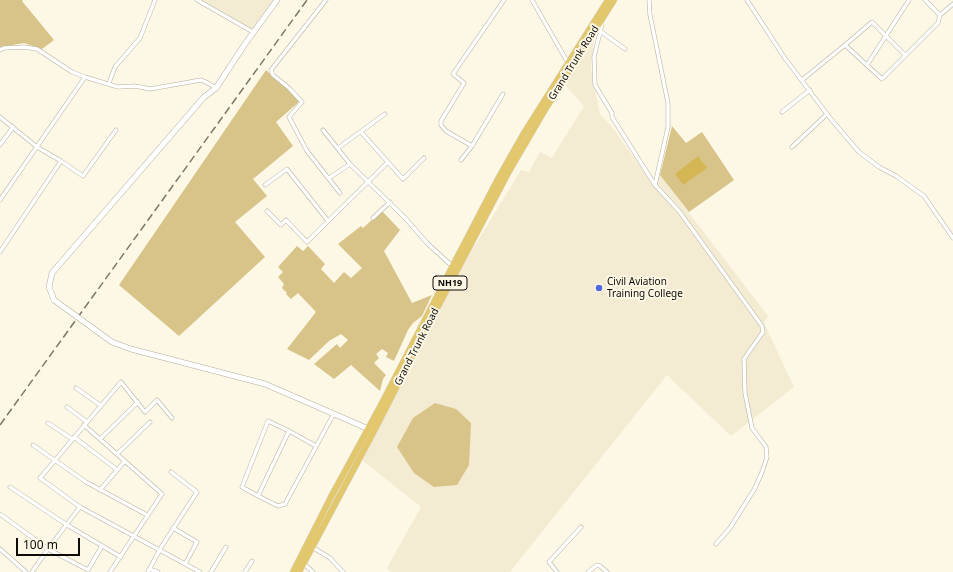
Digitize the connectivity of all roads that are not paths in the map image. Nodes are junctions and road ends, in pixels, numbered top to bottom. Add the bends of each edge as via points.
1 (155, 0) edge
2 (197, 0) edge
3 (278, 0) edge
4 (326, 0) edge
5 (504, 0) edge
6 (532, 0) edge
7 (608, 0) edge
8 (614, 0) edge
9 (649, 0) edge
10 (747, 0) edge
11 (909, 0) edge
12 (924, 0) edge
13 (953, 4) edge
14 (604, 15) junction
15 (940, 15) junction
16 (600, 31) junction
17 (253, 32) junction
18 (886, 36) junction
19 (845, 45) junction
20 (625, 49) dead end
21 (0, 50) edge
22 (905, 55) junction
23 (568, 63) junction
24 (867, 65) junction
25 (85, 77) junction
26 (802, 80) junction
27 (109, 84) junction
28 (216, 88) junction
29 (810, 90) junction
30 (503, 94) dead end
31 (782, 112) dead end
32 (385, 114) dead end
33 (827, 114) junction
34 (0, 118) edge
35 (13, 127) junction
36 (116, 130) dead end
37 (323, 130) dead end
38 (361, 132) junction
39 (0, 145) edge
40 (472, 146) junction
41 (37, 147) junction
42 (792, 147) dead end
43 (338, 148) junction
44 (424, 158) dead end
45 (461, 160) dead end
46 (61, 161) junction
47 (388, 162) junction
48 (350, 164) junction
49 (329, 178) junction
50 (369, 181) junction
51 (655, 184) junction
52 (265, 185) dead end
53 (340, 192) dead end
54 (0, 200) edge
55 (390, 202) junction
56 (267, 211) dead end
57 (373, 218) dead end
58 (328, 221) junction
59 (953, 238) edge
60 (0, 252) edge
61 (452, 266) junction
62 (76, 388) dead end
63 (138, 402) junction
64 (100, 405) junction
65 (67, 407) dead end
66 (334, 414) junction
67 (172, 418) dead end
68 (150, 422) dead end
69 (48, 423) dead end
70 (85, 423) junction
71 (371, 430) junction
72 (289, 431) junction
73 (73, 438) junction
74 (100, 439) junction
75 (34, 445) dead end
76 (316, 446) junction
77 (117, 454) junction
78 (54, 460) junction
79 (124, 462) junction
80 (116, 469) junction
81 (171, 472) dead end
82 (10, 488) dead end
83 (100, 490) junction
84 (258, 496) junction
85 (80, 507) junction
86 (0, 514) edge
87 (147, 515) junction
88 (67, 525) junction
89 (581, 527) dead end
90 (174, 528) junction
91 (134, 536) junction
92 (716, 544) dead end
93 (102, 546) junction
94 (226, 547) dead end
95 (312, 547) junction
96 (0, 549) edge
97 (48, 549) junction
98 (160, 549) junction
99 (121, 556) junction
100 (252, 561) dead end
101 (303, 563) junction
102 (185, 564) junction
103 (148, 570) edge
104 (26, 572) edge
105 (32, 572) edge
106 (110, 572) edge
107 (158, 572) edge
108 (200, 572) edge
109 (211, 572) edge
110 (245, 572) edge
111 (293, 572) edge
112 (299, 572) edge
113 (313, 572) edge
114 (343, 572) edge
115 (557, 572) edge
116 (588, 572) edge
117 (607, 572) edge

1 - 27 street via 140,38 115,67
2 - 17 street
3 - 17 main road
4 - 49 street via 271,70 273,75 302,102 289,117 307,151
5 - 40 street via 453,74 464,83 441,121 446,131
6 - 23 street
7 - 23 highway, Grand Trunk Road / NH19
8 - 14 highway, Grand Trunk Road / NH19
9 - 51 street via 668,103 668,127
10 - 26 street
11 - 18 street
12 - 15 street
13 - 15 street
14 - 16 street
14 - 71 highway, Grand Trunk Road / NH19 via 508,173
15 - 22 street via 938,23
16 - 20 street
16 - 51 street via 594,57 596,84 612,117
17 - 28 main road
18 - 19 street via 872,22
18 - 22 street
18 - 24 street
19 - 24 street
19 - 26 street
21 - 25 street via 24,47 37,49 62,66
22 - 24 street via 882,79
23 - 61 highway, Grand Trunk Road / NH19 via 524,133
25 - 27 street
25 - 41 street
26 - 29 street
27 - 28 street via 150,89 201,80
28 - 66 main road, bridge via 204,97 52,273 49,287 54,300 112,342 265,384
29 - 31 street
29 - 33 street
30 - 40 street
32 - 38 street
33 - 42 street
33 - 59 street via 859,152 924,196
34 - 35 street
35 - 39 street
35 - 41 street
36 - 46 street via 83,176
37 - 43 street
38 - 43 street
38 - 47 street
40 - 45 street
41 - 46 street
41 - 54 street
43 - 48 street
44 - 47 street via 403,179
46 - 60 street
47 - 50 street
48 - 49 street
48 - 50 street
49 - 53 street
50 - 55 street
50 - 58 street
51 - 92 street via 679,211 762,326 763,332 744,359 745,393 752,428 766,447 767,456 755,488 730,528
52 - 58 street via 287,170
55 - 57 street
55 - 61 street via 426,243
56 - 58 street via 282,225 286,220 307,242
61 - 71 highway, Grand Trunk Road / NH19
62 - 64 street
63 - 64 street via 121,382
63 - 67 street via 145,412 157,400
63 - 74 street
64 - 70 street
65 - 70 street
66 - 71 main road
66 - 76 street
68 - 77 street
69 - 73 street
70 - 73 street
70 - 74 street
71 - 95 highway, Grand Trunk Road / NH19
71 - 111 highway, Grand Trunk Road / NH19 via 331,497
72 - 76 street
72 - 84 street
72 - 84 street via 268,421 242,487
73 - 78 street
73 - 80 street
74 - 77 street
75 - 78 street
76 - 84 street via 285,504 278,506
77 - 79 street
78 - 83 street
78 - 85 street via 40,478
79 - 80 street
79 - 87 street via 162,494
80 - 83 street
81 - 90 street via 197,492
82 - 88 street
83 - 87 street
85 - 88 street
85 - 91 street
86 - 97 street
87 - 91 street
88 - 93 street
88 - 97 street
89 - 115 street via 549,562
90 - 98 street
90 - 102 street via 197,542
91 - 98 street
91 - 99 street
93 - 97 street via 88,570
93 - 99 street
94 - 109 street
95 - 101 highway, Grand Trunk Road / NH19
95 - 114 street via 330,558
96 - 104 street
97 - 105 street
98 - 102 street
98 - 103 street
99 - 106 street
100 - 110 street
101 - 112 highway, Grand Trunk Road / NH19
101 - 113 street
102 - 108 street
103 - 107 street
116 - 117 street via 597,565

